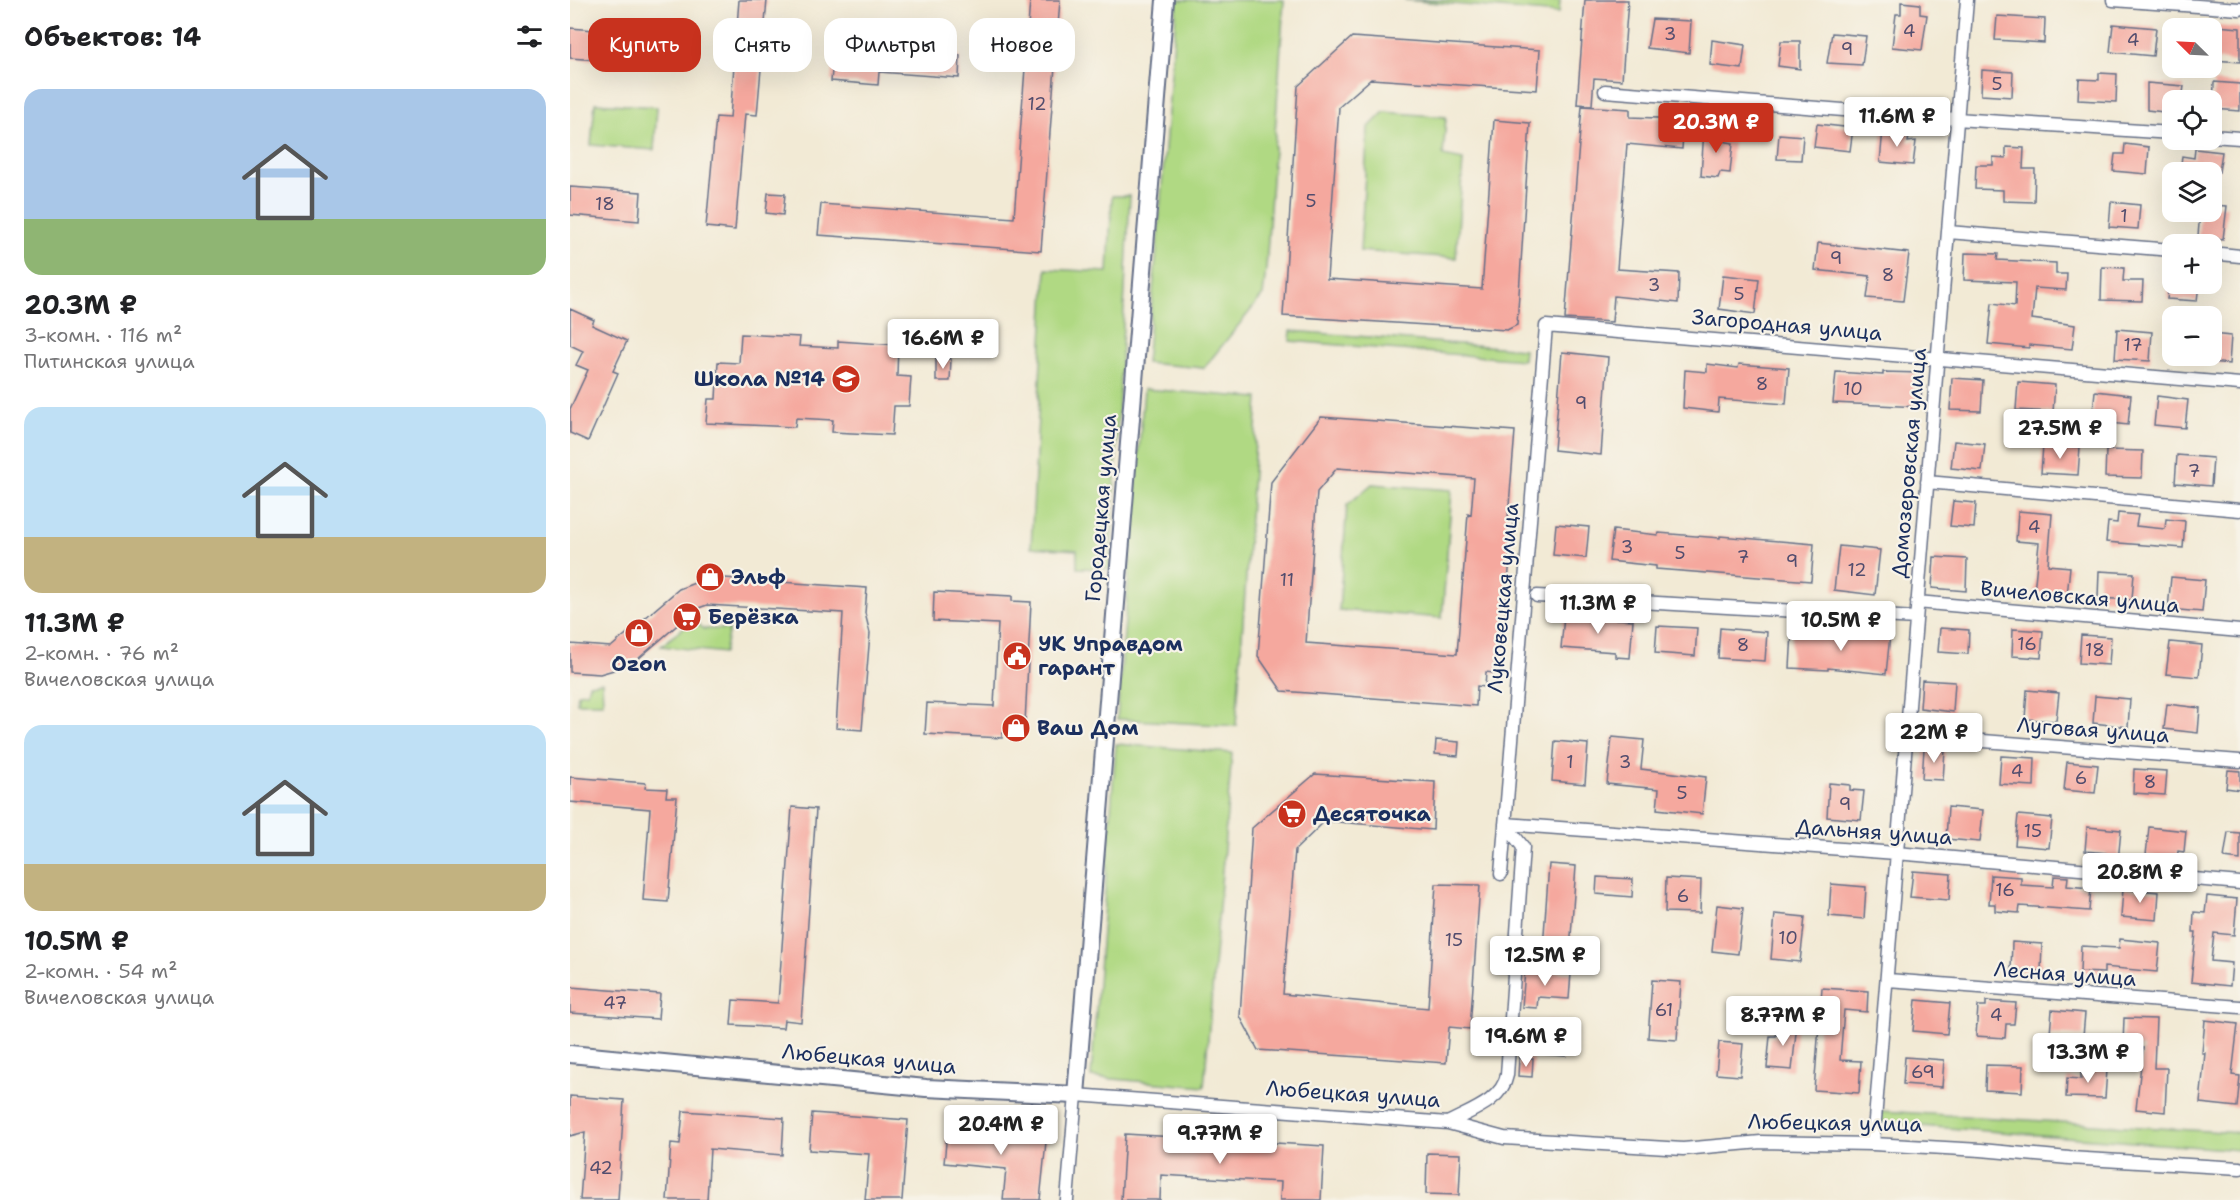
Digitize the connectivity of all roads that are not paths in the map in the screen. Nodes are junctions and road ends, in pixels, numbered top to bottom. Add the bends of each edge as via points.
1 (1165, 0) edge
2 (1966, 0) edge
3 (2113, 0) edge
4 (2240, 9) edge
5 (1605, 92) dead end
6 (1956, 119) junction
7 (2162, 132) edge
8 (2222, 137) edge
9 (2240, 138) edge
10 (1948, 232) junction
11 (2162, 249) edge
12 (2222, 254) edge
13 (2240, 256) edge
14 (1546, 326) joint
15 (1937, 357) junction
16 (2240, 384) edge
17 (1927, 482) junction
18 (2240, 510) edge
19 (1537, 596) dead end
20 (1917, 602) junction
21 (1916, 618) junction
22 (2240, 632) edge
23 (1906, 735) junction
24 (2240, 761) edge
25 (1505, 824) junction
26 (1896, 853) junction
27 (1501, 874) dead end
28 (2240, 883) edge
29 (1888, 980) junction
30 (2240, 1007) edge
31 (570, 1054) edge
32 (1076, 1095) junction
33 (1448, 1123) junction
34 (1873, 1144) junction
35 (2240, 1168) edge
36 (1066, 1200) edge

1 - 32 street, Городецкая улица
2 - 6 street, Домозеровская улица
3 - 4 street
5 - 6 street
6 - 7 street
6 - 10 street, Домозеровская улица
8 - 9 street
10 - 11 street
10 - 15 street, Домозеровская улица
12 - 13 street
14 - 15 street, Загородная улица
14 - 25 street, Луковецкая улица
15 - 16 street, Загородная улица
15 - 17 street, Домозеровская улица
17 - 18 street
17 - 20 street, Домозеровская улица
19 - 21 street
20 - 21 street, Домозеровская улица
20 - 22 street, Вичеловская улица
21 - 23 street, Домозеровская улица
23 - 24 street, Луговая улица
23 - 26 street, Домозеровская улица
25 - 26 street, Дальняя улица
25 - 27 street, Луковецкая улица
25 - 33 street via 1523,847 1505,1086 1494,1097
26 - 28 street, Дальняя улица
26 - 29 street, Домозеровская улица
29 - 30 street, Лесная улица
29 - 34 street, Домозеровская улица
31 - 32 street, Любецкая улица via 926,1088
32 - 33 street, Любецкая улица
32 - 36 street, Городецкая улица
33 - 34 street, Любецкая улица via 1504,1138 1683,1149 1761,1142
34 - 35 street, Любецкая улица

